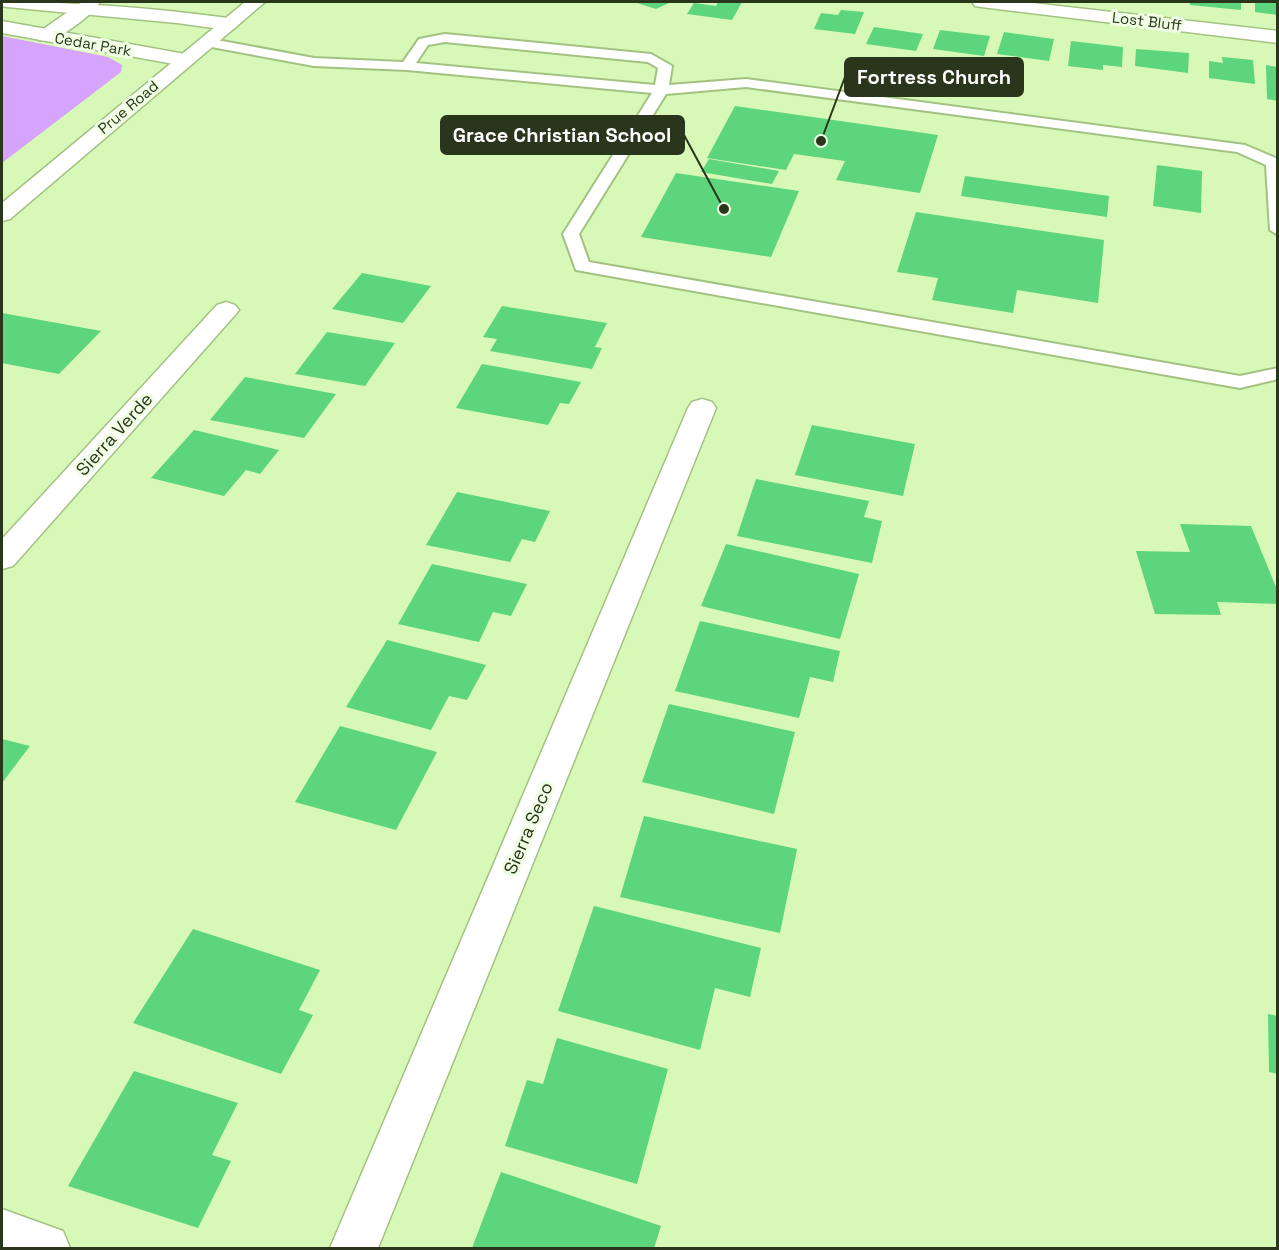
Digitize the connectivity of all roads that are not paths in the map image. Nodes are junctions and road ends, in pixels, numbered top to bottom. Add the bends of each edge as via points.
1 (7, 2) edge
2 (256, 2) edge
3 (981, 2) edge
4 (88, 5) edge
5 (228, 24) junction
6 (2, 27) edge
7 (46, 36) junction
8 (1278, 37) edge
9 (206, 42) junction
10 (185, 60) junction
11 (407, 66) junction
12 (661, 90) junction
13 (2, 214) edge
14 (1278, 230) edge
15 (226, 310) dead end
16 (1278, 374) edge
17 (702, 408) dead end
18 (2, 558) edge
19 (2, 1233) edge
20 (46, 1248) edge
21 (354, 1248) edge

1 - 4 street, Cedar Park
2 - 5 street, Prue Road
3 - 8 street, Lost Bluff
4 - 5 street, Cedar Park
4 - 7 street
5 - 9 street, Prue Road
6 - 7 street, Cedar Park
7 - 10 street, Cedar Park
9 - 10 street, Prue Road
9 - 11 lane via 314,62
10 - 13 street, Prue Road
11 - 12 lane
11 - 12 lane via 424,42 457,39 651,58 665,66
12 - 14 lane via 746,83 1240,148 1273,163
12 - 16 lane via 571,234 582,266 1240,382
15 - 18 street, Sierra Verde
17 - 21 street, Sierra Seco
19 - 20 street

